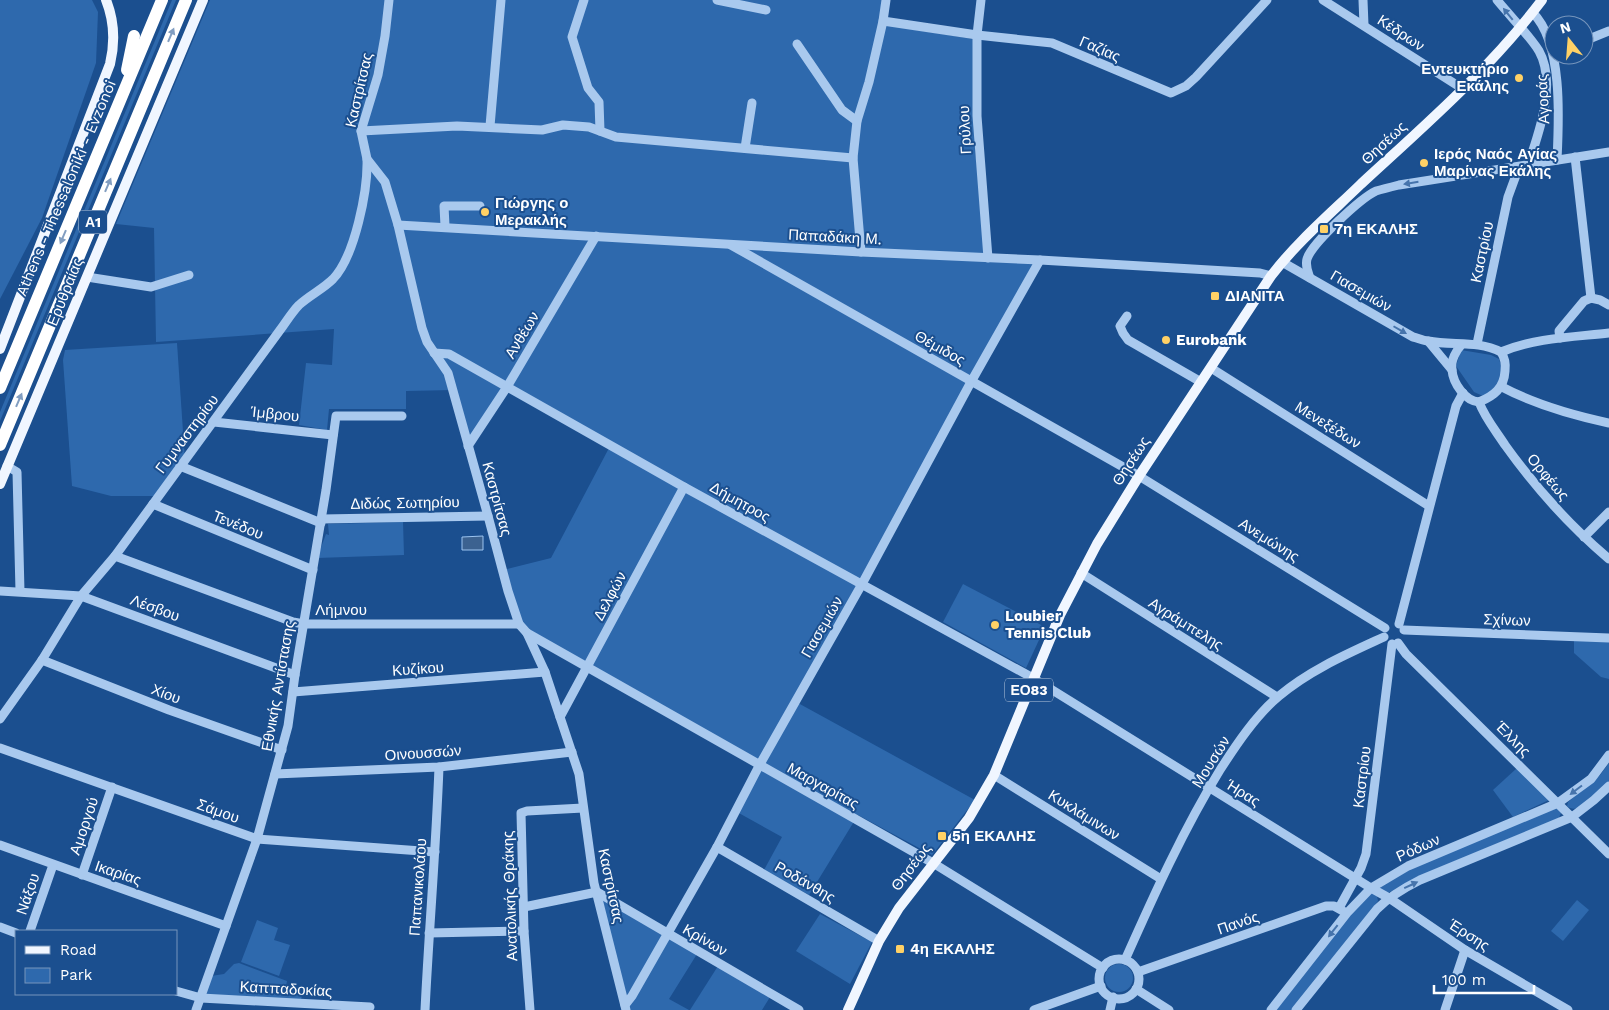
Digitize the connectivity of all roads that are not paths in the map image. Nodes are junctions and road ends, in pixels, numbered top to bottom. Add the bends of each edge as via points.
1 (106, 0) edge
2 (162, 0) edge
3 (186, 0) edge
4 (203, 0) edge
5 (389, 0) edge
6 (501, 0) edge
7 (584, 0) edge
8 (717, 0) edge
9 (886, 0) edge
10 (981, 0) edge
11 (1267, 0) edge
12 (1323, 0) edge
13 (1363, 0) edge
14 (1497, 0) edge
15 (1542, 0) edge
16 (766, 10) dead end
17 (1533, 13) junction
18 (883, 20) junction
19 (1364, 26) junction
20 (1544, 27) edge
21 (1520, 28) junction
22 (1609, 31) edge
23 (977, 35) junction
24 (134, 36) dead end
25 (1594, 37) edge
26 (797, 44) dead end
27 (1547, 65) edge
28 (1556, 65) edge
29 (1544, 68) junction
30 (1464, 89) junction
31 (122, 95) junction
32 (752, 103) dead end
33 (856, 121) junction
34 (490, 126) junction
35 (361, 131) junction
36 (600, 131) junction
37 (745, 148) junction
38 (1609, 152) edge
39 (1575, 157) junction
40 (852, 158) junction
41 (367, 159) junction
42 (1557, 160) junction
43 (1524, 166) junction
44 (480, 206) dead end
45 (398, 224) junction
46 (445, 226) junction
47 (596, 236) junction
48 (729, 244) junction
49 (861, 252) junction
50 (988, 258) junction
51 (1040, 260) junction
52 (1282, 262) junction
53 (189, 274) dead end
54 (1271, 276) junction
55 (87, 277) junction
56 (1310, 278) junction
57 (1591, 298) junction
58 (1609, 305) edge
59 (1127, 316) dead end
60 (1609, 333) edge
61 (1560, 338) junction
62 (1428, 342) junction
63 (1462, 344) junction
64 (1477, 344) junction
65 (0, 349) edge
66 (434, 352) junction
67 (1501, 352) junction
68 (1211, 368) junction
69 (1452, 370) junction
70 (972, 382) junction
71 (1202, 382) junction
72 (507, 387) junction
73 (1502, 387) junction
74 (0, 388) edge
75 (1463, 393) junction
76 (1479, 402) junction
77 (402, 416) dead end
78 (214, 422) junction
79 (1609, 423) edge
80 (333, 435) junction
81 (0, 445) edge
82 (468, 446) junction
83 (7, 466) junction
84 (180, 466) junction
85 (1139, 476) junction
86 (0, 484) edge
87 (684, 487) junction
88 (152, 504) junction
89 (1429, 506) junction
90 (1609, 512) edge
91 (488, 516) junction
92 (321, 521) junction
93 (1584, 537) junction
94 (115, 556) junction
95 (1609, 560) edge
96 (313, 570) junction
97 (1081, 573) junction
98 (862, 584) junction
99 (0, 591) edge
100 (20, 591) junction
101 (81, 596) junction
102 (304, 624) junction
103 (519, 624) junction
104 (1402, 627) junction
105 (1385, 632) junction
106 (527, 633) junction
107 (1609, 638) edge
108 (1395, 643) junction
109 (42, 660) junction
110 (587, 668) junction
111 (545, 672) junction
112 (295, 675) junction
113 (1033, 678) junction
114 (293, 692) junction
115 (1277, 697) junction
116 (560, 717) junction
117 (0, 719) edge
118 (0, 748) edge
119 (282, 750) junction
120 (572, 752) junction
121 (1609, 755) edge
122 (759, 766) junction
123 (439, 767) junction
124 (275, 774) junction
125 (994, 775) junction
126 (1609, 786) edge
127 (112, 787) junction
128 (1209, 788) junction
129 (1558, 803) junction
130 (583, 808) junction
131 (1572, 817) junction
132 (257, 840) junction
133 (0, 846) edge
134 (717, 847) junction
135 (435, 852) junction
136 (1609, 854) edge
137 (932, 863) junction
138 (53, 865) junction
139 (82, 875) junction
140 (1355, 878) junction
141 (1160, 879) junction
142 (1371, 888) junction
143 (597, 892) junction
144 (1389, 898) junction
145 (524, 906) junction
146 (1339, 908) junction
147 (1347, 913) junction
148 (226, 926) junction
149 (0, 927) edge
150 (30, 930) edge
151 (524, 931) junction
152 (15, 933) edge
153 (429, 933) junction
154 (667, 934) junction
155 (879, 941) junction
156 (1465, 950) junction
157 (1126, 960) junction
158 (1103, 968) junction
159 (1138, 972) junction
160 (1101, 986) junction
161 (1136, 989) junction
162 (178, 992) edge
163 (1113, 997) junction
164 (201, 998) junction
165 (307, 1007) edge
166 (370, 1008) dead end
167 (626, 1008) edge
168 (1564, 1009) edge
169 (196, 1010) edge
170 (425, 1010) edge
171 (530, 1010) edge
172 (799, 1010) edge
173 (848, 1010) edge
174 (1034, 1010) edge
175 (1110, 1010) edge
176 (1169, 1010) edge
177 (1271, 1010) edge
178 (1296, 1010) edge
179 (1445, 1010) edge

1 - 65 main road via 113,28 110,64
2 - 31 highway, Athens - Thessaloniki - Evzonoi / Α1
81 -> 3 highway, Α1
4 - 55 main road, Ερυθραίας
5 - 35 street, Καστρίτσας via 378,75
6 - 34 street
7 - 36 street via 572,38 588,88 599,102
8 - 16 street
9 - 18 street
10 - 23 street, Γρύλου
11 - 23 street, Γαζίας via 1196,77 1171,93 1052,43
12 - 19 street, Κέδρων
13 - 19 street
21 -> 14 street, Αγοράς
15 - 17 main road, Θησέως / ΕΟ83
17 - 20 street, Αγοράς
17 - 21 main road, Θησέως / ΕΟ83
18 - 23 street, Γαζίας
18 - 33 street
19 - 30 street, Κέδρων
21 - 29 street, Αγοράς via 1538,50
21 - 30 main road, Θησέως / ΕΟ83
22 - 25 street
23 - 50 street, Γρύλου via 977,116
24 - 31 highway
26 - 33 street via 842,110
27 - 29 street
28 - 42 street, Αγοράς
29 - 43 street, Αγοράς via 1544,112
30 - 52 main road, Θησέως / ΕΟ83
31 -> 74 highway, Athens - Thessaloniki - Evzonoi / Α1
32 - 37 street
33 - 40 street
34 - 35 street
34 - 36 street via 542,130 563,124
35 - 41 street, Καστρίτσας
36 - 37 street via 616,137
37 - 40 street
38 - 39 street
39 - 42 street
39 - 57 street
40 - 49 street
41 - 45 street, Καστρίτσας via 385,182
41 - 78 street, Γυμναστηρίου via 358,225 339,270 332,280 296,309
42 - 43 street
43 -> 56 street via 1399,185 1376,192 1354,206 1310,252 1306,268
43 - 64 street, Καστρίου via 1508,198
44 - 46 street via 444,206
45 - 46 street, Παπαδάκη Μ.
45 - 66 street, Καστρίτσας via 422,328
46 - 47 street, Παπαδάκη Μ.
47 - 48 street, Παπαδάκη Μ.
47 - 72 street, Ανθέων
48 - 49 street, Παπαδάκη Μ.
48 - 70 street, Θέμιδος
49 - 50 street, Παπαδάκη Μ.
50 - 51 street, Παπαδάκη Μ.
51 - 54 street, Παπαδάκη Μ.
51 - 70 street, Γιασεμιών
52 - 54 main road, Θησέως / ΕΟ83
52 - 56 street, Γιασεμιών
53 - 55 street via 151,287
54 - 68 main road, Θησέως / ΕΟ83
55 - 83 main road, Ερυθραίας
56 -> 62 street, Γιασεμιών via 1413,337
57 - 58 street
57 - 61 street via 1584,301 1559,331
59 - 71 street via 1120,326 1128,340
60 - 61 street
61 - 67 street
62 - 63 street, Γιασεμιών
62 - 69 street, Γιασεμιών
63 - 64 street
63 - 69 street via 1455,355
64 - 67 street
66 - 72 street, Δήμητρος via 449,354
66 - 82 street, Καστρίτσας via 448,373
67 - 73 street via 1506,363
68 - 71 main road, Θησέως / ΕΟ83
68 - 89 street, Μενεξέδων
69 - 75 street
70 - 85 street, Θέμιδος
70 - 98 street, Γιασεμιών
71 - 85 main road, Θησέως / ΕΟ83
72 - 82 street, Ανθέων
72 - 87 street, Δήμητρος
73 - 76 street
73 - 79 street via 1561,412
75 - 76 street
75 - 89 street via 1456,406
76 - 93 street, Ορφέως via 1523,469
77 - 80 street, Εθνικής Αντίστασης via 336,416
78 - 80 street, Ίμβρου
78 - 84 street, Γυμναστηρίου
80 - 92 street, Εθνικής Αντίστασης
82 - 91 street, Καστρίτσας
83 - 86 main road, Ερυθραίας
83 - 100 street via 17,472
84 - 88 street, Γυμναστηρίου
84 - 92 street, Διδώς Σωτηρίου
85 - 97 main road, Θησέως / ΕΟ83
85 - 105 street, Ανεμώνης
87 - 98 street, Δήμητρος
87 - 110 street, Δελφών
88 - 94 street, Γυμναστηρίου
88 - 96 street, Τενέδου
89 - 104 street
90 - 93 street
91 - 92 street, Διδώς Σωτηρίου
91 - 103 street, Καστρίτσας
92 - 96 street, Εθνικής Αντίστασης
93 - 95 street, Ορφέως
94 - 101 street, Γυμναστηρίου
94 - 102 street, Λήμνου via 249,607
96 - 102 street, Εθνικής Αντίστασης
97 - 113 main road, Θησέως / ΕΟ83
97 - 115 street, Αγράμπελης
98 - 113 street, Δήμητρος
98 - 122 street, Γιασεμιών
99 - 100 street, Λέσβου
100 - 101 street, Λέσβου
101 - 109 street, Γυμναστηρίου
101 - 112 street, Λέσβου
102 - 103 street, Λήμνου
102 - 112 street, Εθνικής Αντίστασης
103 - 106 street, Καστρίτσας
104 - 105 street, Σχίνων via 1394,623
104 - 107 street, Σχίνων
104 - 108 street, Καστρίου via 1403,640
105 - 108 street, Ανεμώνης
105 - 115 street, Μουσών via 1319,668
106 - 110 street, Μαργαρίτας
106 - 111 street, Καστρίτσας
108 - 129 street, Έλλης
108 - 140 street, Καστρίου via 1366,854
109 - 117 street, Γυμναστηρίου
109 - 119 street, Χίου via 168,710
110 - 116 street, Δελφών
110 - 122 street, Μαργαρίτας
111 - 114 street, Κυζίκου
111 - 116 street, Καστρίτσας
112 - 114 street, Εθνικής Αντίστασης
113 - 125 main road, Θησέως / ΕΟ83
113 - 128 street, Ήρας
114 - 119 street, Εθνικής Αντίστασης
115 - 128 street, Μουσών via 1250,727
116 - 120 street, Καστρίτσας
118 - 127 street, Σάμου
119 - 124 street, Εθνικής Αντίστασης
120 - 123 street, Οινουσσών
120 - 130 street, Καστρίτσας via 579,774
121 -> 129 street, Ρόδων via 1590,779
122 - 134 street, Γιασεμιών
122 - 137 street, Μαργαρίτας
123 - 124 street, Οινουσσών
123 - 135 street, Παπανικολάου
124 - 132 street, Εθνικής Αντίστασης
125 - 137 main road, Θησέως / ΕΟ83 via 969,818
125 - 141 street, Κυκλάμινων
126 - 131 street, Ρόδων
127 - 132 street, Σάμου
127 - 139 street, Αμοργού
128 - 140 street, Ήρας
128 - 141 street, Μουσών
129 - 131 street, Έλλης
129 - 142 street, Ρόδων via 1408,866
130 - 143 street, Καστρίτσας
130 - 145 street, Ανατολικής Θράκης via 521,813
131 - 136 street, Έλλης
144 -> 131 street, Ρόδων via 1420,880
132 - 135 street, Σάμου
132 - 148 street, Εθνικής Αντίστασης
133 - 138 street, Ικαρίας
134 - 154 street, Γιασεμιών
134 - 155 street, Ροδάνθης
135 - 153 street, Παπανικολάου
137 - 155 main road, Θησέως / ΕΟ83
137 - 158 street, Μαργαρίτας
138 - 139 street, Ικαρίας
138 - 150 street, Νάξου
139 - 148 street, Ικαρίας
140 - 142 street, Ήρας
140 - 146 street, Καστρίου
141 - 157 street, Μουσών
142 - 144 street, Ήρας
142 - 147 street, Ρόδων
143 - 145 street
143 - 154 street, Κρίνων
143 - 167 street, Καστρίτσας
144 - 156 street, Έρσης
144 - 178 street, Ρόδων
145 - 151 street, Ανατολικής Θράκης
146 - 147 street
146 - 159 street, Πανός via 1326,906
147 -> 177 street, Ρόδων
148 - 164 street, Εθνικής Αντίστασης
149 - 152 street
151 - 153 street
151 - 171 street, Ανατολικής Θράκης
153 - 170 street, Παπανικολάου
154 - 167 street, Γιασεμιών
154 - 172 street, Κρίνων
155 - 173 main road, Θησέως / ΕΟ83
156 - 168 street, Έρσης
156 - 179 street
157 - 158 street via 1117,959
157 - 159 street
158 - 160 street
159 - 161 street
160 - 163 street
160 - 174 street
161 - 163 street via 1122,998
161 - 176 street
162 - 164 street, Καππαδοκίας
163 - 175 street
164 - 165 street, Καππαδοκίας
164 - 169 street, Εθνικής Αντίστασης
165 - 166 street, Καππαδοκίας

